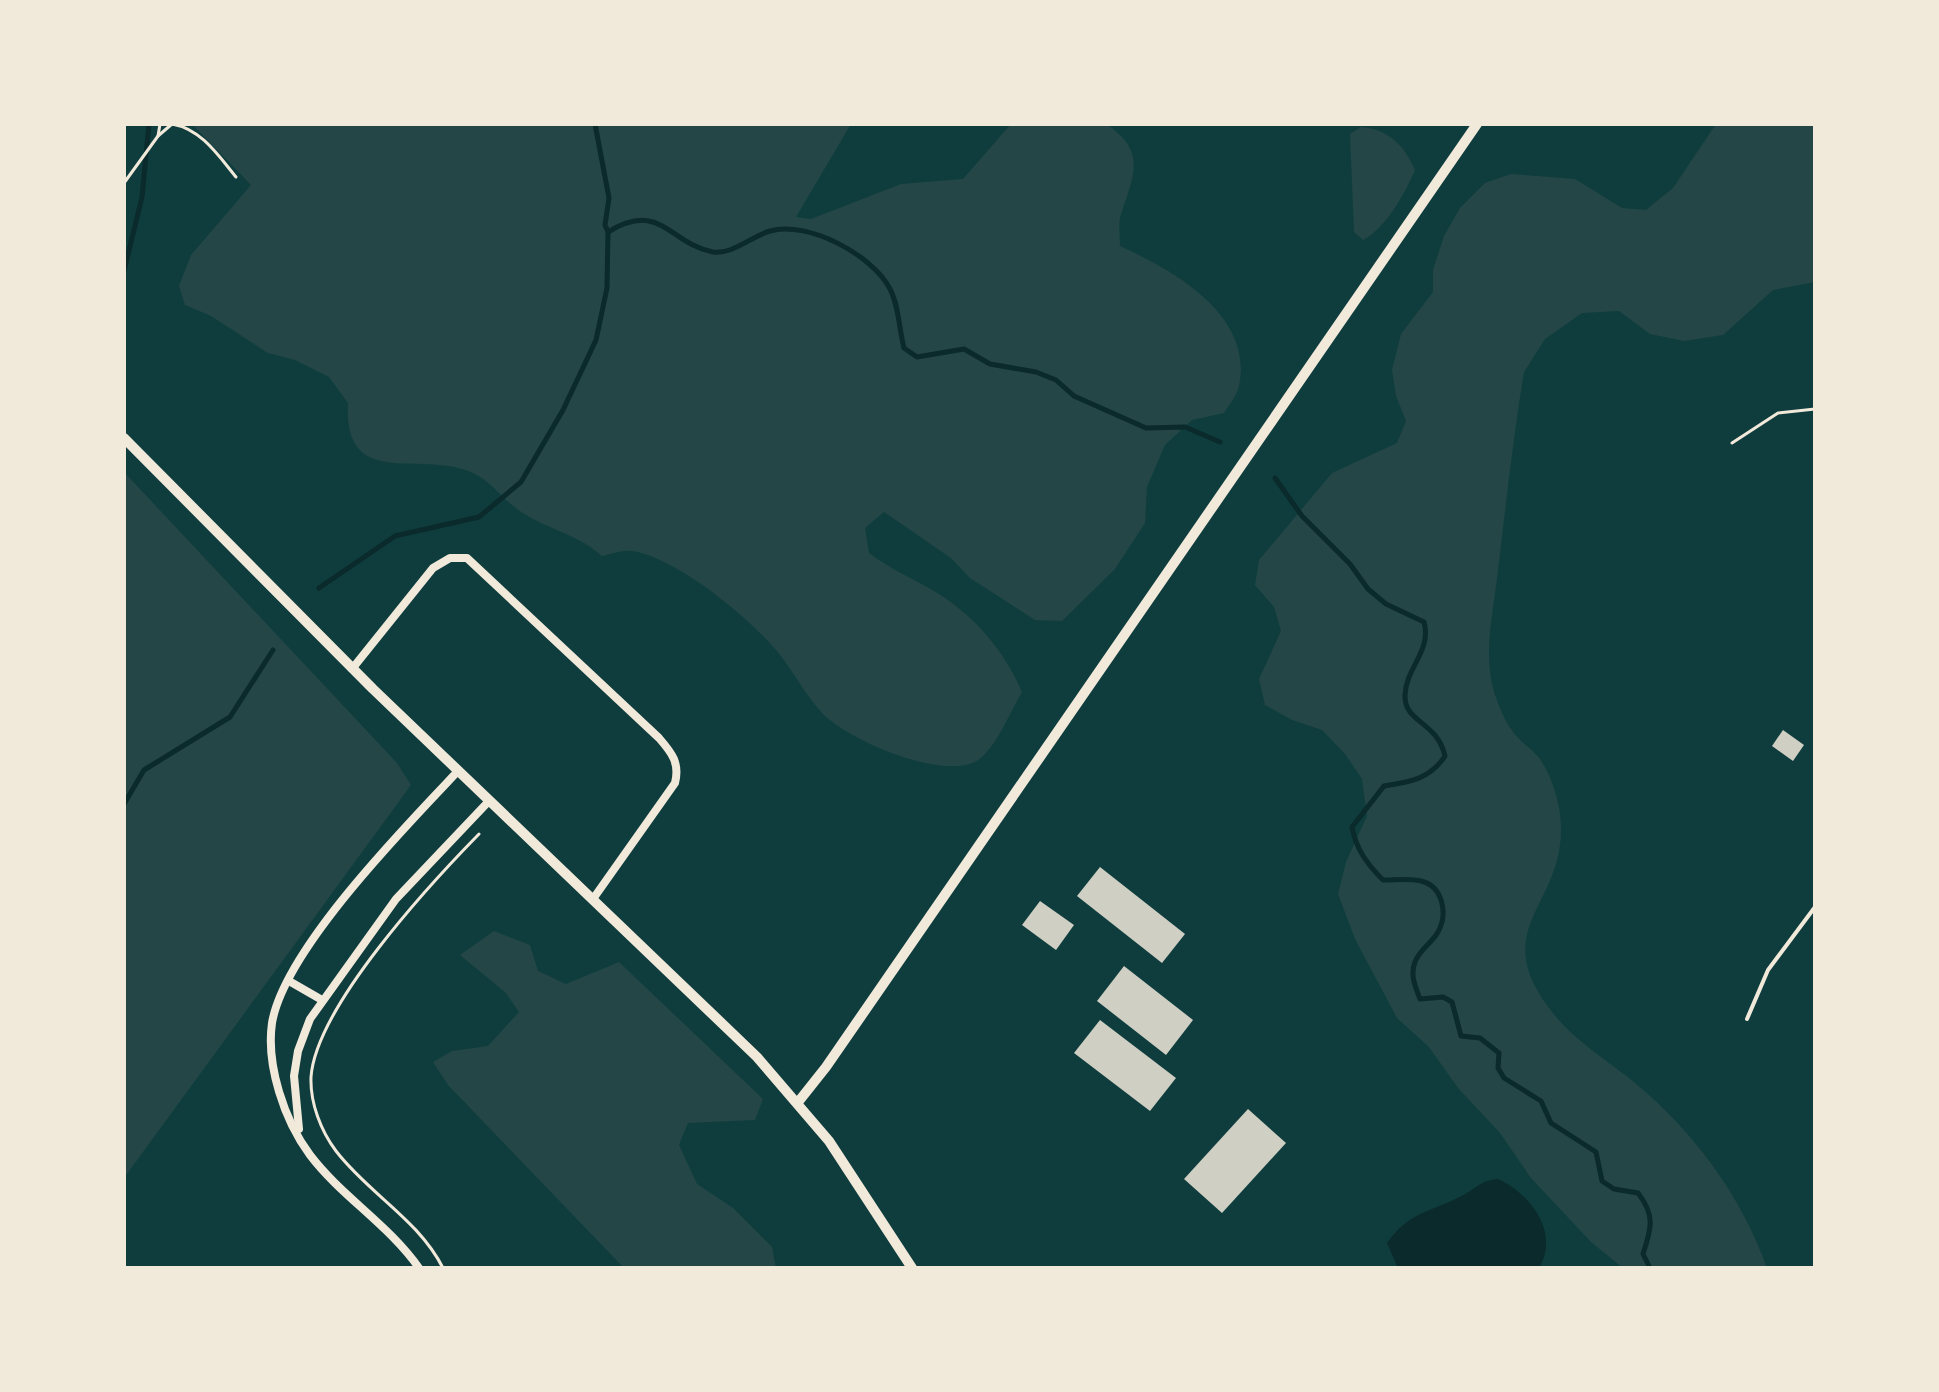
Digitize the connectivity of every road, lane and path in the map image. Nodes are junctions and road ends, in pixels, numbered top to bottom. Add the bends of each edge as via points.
1 (160, 124) edge
2 (1477, 124) edge
3 (158, 136) junction
4 (236, 177) dead end
5 (124, 183) edge
6 (1815, 409) edge
7 (124, 438) edge
8 (1732, 443) dead end
9 (352, 669) junction
10 (458, 771) junction
11 (489, 801) junction
12 (479, 834) dead end
13 (593, 899) junction
14 (1815, 907) edge
15 (289, 981) junction
16 (322, 1000) junction
17 (1747, 1019) dead end
18 (799, 1101) junction
19 (299, 1138) junction
20 (419, 1268) edge
21 (443, 1268) edge
22 (912, 1268) edge

1 - 3 path
2 - 18 street
3 - 4 path via 172,124 187,127
3 - 5 path
6 - 8 path via 1778,413
7 - 9 street
9 - 10 street
9 - 13 street via 433,568 450,558 467,558 659,738 675,758 675,783
10 - 11 street
10 - 15 street via 375,859
11 - 13 street
11 - 16 street via 413,879
12 - 21 path via 409,908 332,1017 311,1080 323,1131 338,1153 419,1231
13 - 18 street
14 - 17 lane via 1768,970
15 - 16 street
15 - 19 street via 272,1022 270,1057
16 - 19 street via 298,1051 294,1076
18 - 22 street
19 - 20 street via 321,1168

